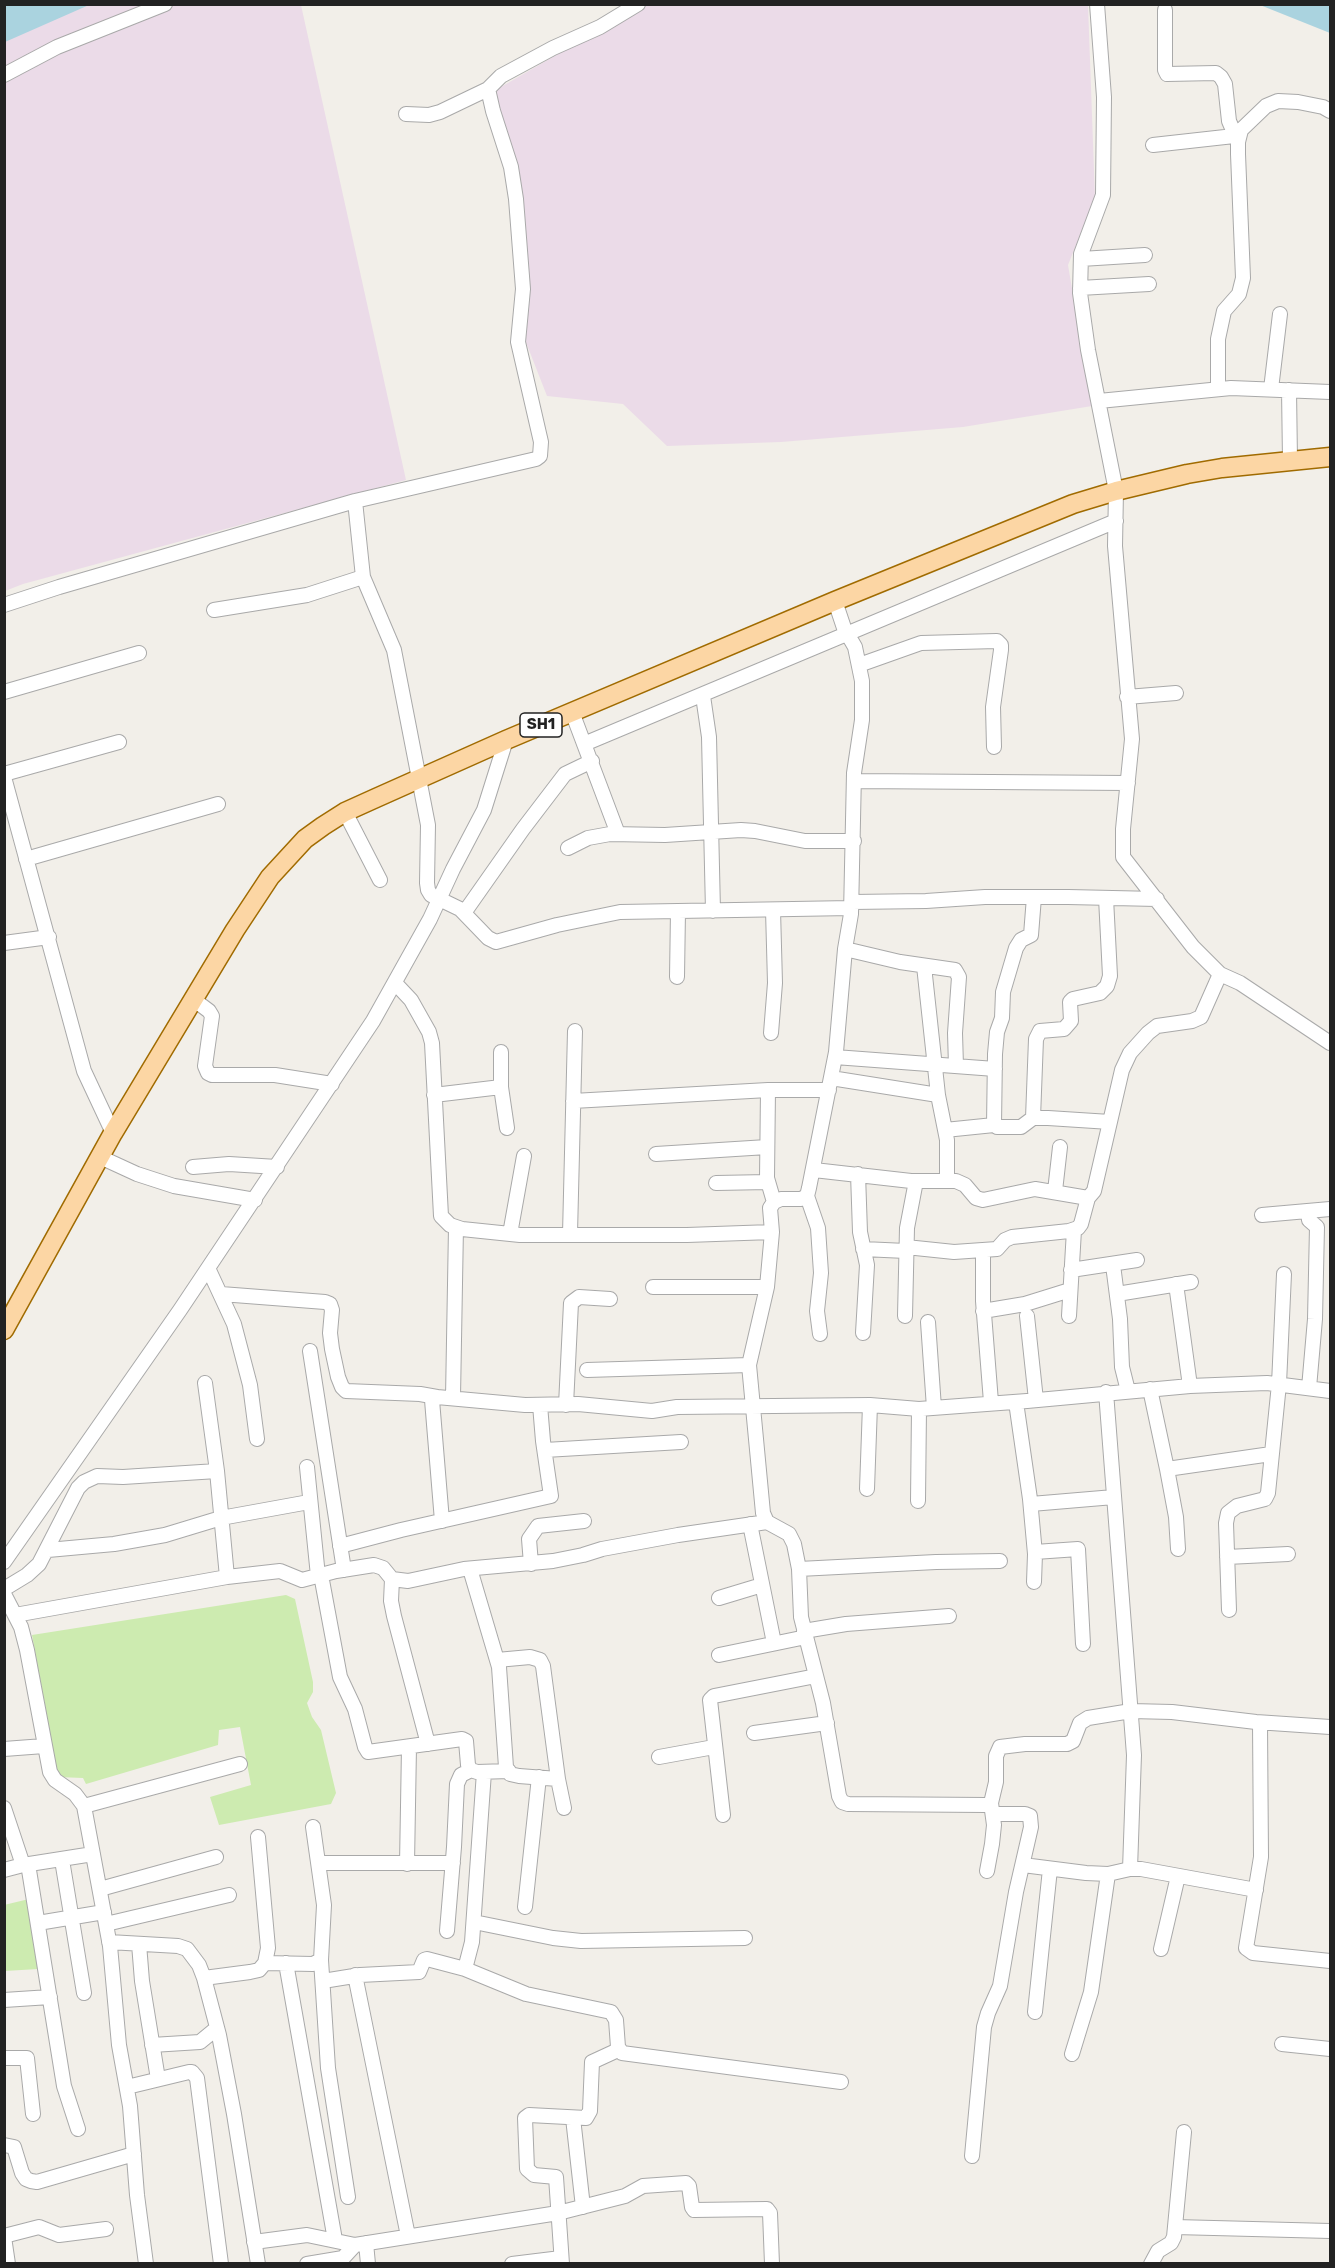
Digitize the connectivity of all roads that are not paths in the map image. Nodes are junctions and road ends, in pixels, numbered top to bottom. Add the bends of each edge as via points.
1 (165, 4) edge
2 (638, 4) edge
3 (1097, 4) edge
4 (1165, 10) dead end
5 (4, 75) edge
6 (488, 89) junction
7 (1330, 111) edge
8 (406, 114) dead end
9 (1236, 139) junction
10 (1153, 145) dead end
11 (1145, 255) dead end
12 (1081, 259) junction
13 (1149, 284) dead end
14 (1080, 288) junction
15 (1280, 314) dead end
16 (1218, 389) junction
17 (1271, 389) junction
18 (1288, 390) junction
19 (1330, 392) edge
20 (1099, 401) junction
21 (1330, 457) edge
22 (1290, 460) junction
23 (1116, 491) junction
24 (355, 501) junction
25 (1116, 521) junction
26 (363, 577) junction
27 (835, 601) junction
28 (4, 605) edge
29 (214, 610) dead end
30 (848, 635) junction
31 (139, 652) dead end
32 (859, 665) junction
33 (4, 692) edge
34 (1176, 693) dead end
35 (703, 696) junction
36 (1127, 697) junction
37 (572, 712) junction
38 (506, 740) junction
39 (119, 742) dead end
40 (584, 744) junction
41 (994, 747) dead end
42 (592, 761) junction
43 (4, 776) edge
44 (418, 779) junction
45 (854, 781) junction
46 (1128, 783) junction
47 (218, 804) dead end
48 (345, 812) junction
49 (712, 832) junction
50 (618, 834) junction
51 (854, 841) junction
52 (568, 848) dead end
53 (26, 858) junction
54 (380, 880) dead end
55 (1034, 897) junction
56 (1106, 898) junction
57 (439, 899) junction
58 (1156, 899) junction
59 (851, 905) junction
60 (773, 910) junction
61 (678, 911) junction
62 (713, 911) junction
63 (464, 913) junction
64 (49, 937) junction
65 (4, 943) edge
66 (844, 949) junction
67 (924, 966) junction
68 (1220, 974) junction
69 (677, 977) dead end
70 (395, 983) junction
71 (193, 999) junction
72 (575, 1031) dead end
73 (771, 1033) dead end
74 (1330, 1043) edge
75 (501, 1052) dead end
76 (835, 1057) junction
77 (936, 1064) junction
78 (956, 1066) junction
79 (995, 1069) junction
80 (332, 1084) junction
81 (830, 1084) junction
82 (501, 1087) junction
83 (768, 1090) junction
84 (434, 1095) junction
85 (938, 1095) junction
86 (573, 1101) junction
87 (1033, 1118) junction
88 (1110, 1122) junction
89 (994, 1125) junction
90 (507, 1128) dead end
91 (945, 1130) junction
92 (113, 1133) junction
93 (767, 1147) junction
94 (1060, 1147) dead end
95 (656, 1154) dead end
96 (100, 1156) junction
97 (524, 1156) dead end
98 (193, 1167) dead end
99 (277, 1167) junction
100 (814, 1170) junction
101 (858, 1173) junction
102 (916, 1181) junction
103 (947, 1181) junction
104 (768, 1182) junction
105 (716, 1184) dead end
106 (1055, 1191) junction
107 (807, 1196) junction
108 (1089, 1198) junction
109 (255, 1200) junction
110 (774, 1202) junction
111 (1330, 1209) edge
112 (1308, 1211) junction
113 (1262, 1215) dead end
114 (456, 1227) junction
115 (1074, 1230) junction
116 (772, 1232) junction
117 (510, 1234) junction
118 (570, 1234) junction
119 (863, 1249) junction
120 (906, 1249) junction
121 (983, 1250) junction
122 (1137, 1260) dead end
123 (1113, 1265) junction
124 (208, 1268) junction
125 (1071, 1270) junction
126 (1284, 1274) dead end
127 (1191, 1282) dead end
128 (1176, 1284) junction
129 (653, 1287) dead end
130 (767, 1287) junction
131 (1070, 1290) junction
132 (221, 1294) junction
133 (1117, 1294) junction
134 (610, 1299) dead end
135 (983, 1311) junction
136 (1027, 1316) dead end
137 (1069, 1316) dead end
138 (905, 1317) dead end
139 (928, 1322) dead end
140 (4, 1330) edge
141 (863, 1333) dead end
142 (820, 1334) dead end
143 (310, 1351) dead end
144 (749, 1365) junction
145 (587, 1370) dead end
146 (205, 1383) dead end
147 (1279, 1384) junction
148 (1190, 1386) junction
149 (1309, 1388) junction
150 (1150, 1389) junction
151 (1128, 1391) junction
152 (1330, 1391) edge
153 (1106, 1392) junction
154 (437, 1397) junction
155 (453, 1397) junction
156 (1036, 1400) junction
157 (991, 1402) junction
158 (1016, 1402) junction
159 (540, 1405) junction
160 (566, 1405) junction
161 (870, 1405) junction
162 (752, 1406) junction
163 (919, 1408) junction
164 (934, 1408) junction
165 (257, 1439) dead end
166 (681, 1442) dead end
167 (544, 1450) junction
168 (1271, 1454) junction
169 (307, 1467) dead end
170 (1167, 1469) junction
171 (217, 1471) junction
172 (867, 1489) dead end
173 (1114, 1497) junction
174 (918, 1501) dead end
175 (309, 1502) junction
176 (1031, 1504) junction
177 (221, 1518) junction
178 (442, 1521) junction
179 (584, 1521) dead end
180 (767, 1522) junction
181 (750, 1524) junction
182 (340, 1546) junction
183 (1178, 1549) dead end
184 (48, 1550) junction
185 (1035, 1552) junction
186 (1288, 1554) dead end
187 (1227, 1557) junction
188 (4, 1562) edge
189 (1000, 1562) dead end
190 (531, 1564) junction
191 (470, 1569) junction
192 (799, 1569) junction
193 (344, 1570) junction
194 (319, 1575) junction
195 (227, 1577) junction
196 (392, 1579) junction
197 (1034, 1582) dead end
198 (762, 1585) junction
199 (4, 1589) edge
200 (4, 1594) edge
201 (719, 1598) dead end
202 (1229, 1610) dead end
203 (10, 1614) edge
204 (949, 1616) dead end
205 (805, 1634) junction
206 (774, 1643) junction
207 (1083, 1644) dead end
208 (719, 1655) dead end
209 (497, 1660) junction
210 (816, 1676) junction
211 (1131, 1711) junction
212 (827, 1723) junction
213 (1260, 1723) junction
214 (1330, 1727) edge
215 (754, 1733) dead end
216 (428, 1744) junction
217 (44, 1746) junction
218 (409, 1747) junction
219 (714, 1747) junction
220 (4, 1749) edge
221 (659, 1757) dead end
222 (240, 1764) dead end
223 (477, 1771) junction
224 (509, 1771) junction
225 (539, 1777) junction
226 (558, 1779) junction
227 (84, 1806) junction
228 (564, 1808) dead end
229 (992, 1809) junction
230 (5, 1815) edge
231 (723, 1815) dead end
232 (313, 1827) dead end
233 (258, 1837) dead end
234 (93, 1854) junction
235 (216, 1857) dead end
236 (62, 1860) junction
237 (319, 1863) junction
238 (407, 1863) junction
239 (453, 1863) junction
240 (26, 1864) junction
241 (1023, 1865) junction
242 (1050, 1869) junction
243 (1130, 1869) junction
244 (4, 1870) edge
245 (987, 1871) dead end
246 (1108, 1874) junction
247 (1178, 1876) junction
248 (100, 1889) junction
249 (1256, 1890) junction
250 (229, 1895) dead end
251 (525, 1907) dead end
252 (72, 1917) junction
253 (105, 1918) junction
254 (474, 1922) junction
255 (39, 1923) junction
256 (447, 1931) dead end
257 (745, 1938) dead end
258 (109, 1942) junction
259 (139, 1944) junction
260 (1161, 1949) dead end
261 (321, 1960) junction
262 (1330, 1961) edge
263 (265, 1963) junction
264 (286, 1963) junction
265 (465, 1970) junction
266 (355, 1975) junction
267 (204, 1978) junction
268 (323, 1981) junction
269 (84, 1993) dead end
270 (50, 1997) junction
271 (4, 2000) edge
272 (1035, 2012) dead end
273 (217, 2028) junction
274 (152, 2044) junction
275 (1282, 2044) dead end
276 (1330, 2049) edge
277 (618, 2050) junction
278 (1072, 2054) dead end
279 (4, 2058) edge
280 (158, 2079) junction
281 (841, 2082) dead end
282 (127, 2087) junction
283 (33, 2114) dead end
284 (573, 2118) junction
285 (78, 2128) dead end
286 (1184, 2132) dead end
287 (4, 2145) edge
288 (134, 2154) junction
289 (972, 2156) dead end
290 (348, 2197) dead end
291 (583, 2207) junction
292 (558, 2213) junction
293 (1175, 2227) junction
294 (106, 2229) dead end
295 (1330, 2231) edge
296 (408, 2236) junction
297 (4, 2237) edge
298 (335, 2240) junction
299 (254, 2242) junction
300 (360, 2244) junction
301 (258, 2261) edge
302 (561, 2261) edge
303 (8, 2264) edge
304 (146, 2264) edge
305 (222, 2264) edge
306 (243, 2264) edge
307 (307, 2264) edge
308 (368, 2264) edge
309 (512, 2264) edge
310 (772, 2264) edge
311 (1151, 2264) edge

1 - 5 street via 57,47
2 - 6 street via 501,76
3 - 12 street via 1104,98 1103,195
4 - 9 street via 1167,74 1216,73 1221,77
6 - 8 street via 440,112
6 - 24 street via 511,166 516,199 524,289 518,342 541,442 540,456
7 - 9 street via 1278,101 1257,114
9 - 10 street
9 - 16 street via 1243,278 1242,288 1224,311 1218,339
11 - 12 street
12 - 14 street
13 - 14 street
14 - 20 street
15 - 17 street
16 - 17 street
16 - 20 street
17 - 18 street
18 - 19 street
18 - 22 street
20 - 23 street
21 - 22 main road, SH1
22 - 23 main road, SH1 via 1222,468
23 - 25 street
23 - 27 main road, SH1 via 1030,520
24 - 26 street
24 - 28 street
25 - 30 street
25 - 36 street
26 - 29 street via 308,595
26 - 44 street via 394,650
27 - 30 street
27 - 37 main road, SH1
30 - 32 street
30 - 35 street
31 - 33 street
32 - 41 street via 921,643 997,641 1001,645 993,707
32 - 45 street via 862,720
34 - 36 street
35 - 40 street
35 - 49 street via 709,737
36 - 46 street via 1132,739
37 - 38 main road, SH1
37 - 40 street
38 - 44 main road, SH1
38 - 57 street via 483,810
39 - 43 street
40 - 42 street
42 - 50 street
42 - 63 street via 565,774
43 - 53 street
44 - 48 main road, SH1
44 - 57 street via 428,825 428,890
45 - 46 street
45 - 51 street
46 - 58 street via 1123,856
47 - 53 street
48 - 54 street
48 - 71 main road, SH1 via 305,839 270,877
49 - 50 street
49 - 51 street via 755,831 805,840
49 - 62 street
50 - 52 street via 588,838
51 - 59 street
53 - 64 street
55 - 56 street
55 - 59 street
55 - 79 street via 1030,935 1016,948 1005,980
56 - 58 street
56 - 87 street via 1110,976 1107,986 1100,993 1070,1002 1071,1021 1064,1029 1040,1031 1036,1039
57 - 63 street
57 - 70 street
58 - 68 street via 1193,947
59 - 60 street
59 - 66 street
60 - 62 street
60 - 73 street via 775,983
61 - 62 street
61 - 63 street via 620,912 495,942
61 - 69 street
64 - 65 street
64 - 92 street via 84,1071
66 - 67 street
66 - 76 street
67 - 77 street
67 - 78 street via 955,970 959,977
68 - 74 street via 1240,983
68 - 88 street via 1201,1017 1158,1026 1130,1053
70 - 80 street
70 - 84 street via 411,1000 429,1032 434,1053
71 - 80 street via 212,1016 205,1066 208,1073 275,1075
71 - 92 main road, SH1
72 - 86 street
75 - 82 street
76 - 77 street
76 - 81 street
77 - 78 street
77 - 85 street
78 - 79 street
79 - 89 street
80 - 99 street
81 - 83 street
81 - 85 street
81 - 100 street
82 - 84 street
82 - 90 street
83 - 86 street
83 - 93 street
84 - 114 street via 441,1216
85 - 91 street
86 - 118 street
87 - 88 street
87 - 89 street via 1020,1127
88 - 108 street
89 - 91 street
91 - 103 street
92 - 96 main road, SH1
93 - 95 street
93 - 104 street
94 - 106 street
96 - 109 street via 174,1186
96 - 140 main road, SH1
97 - 117 street
98 - 99 street
99 - 109 street
100 - 101 street
100 - 107 street
101 - 102 street
101 - 119 street
102 - 103 street
102 - 120 street
103 - 106 street via 965,1185 983,1200 1035,1189
104 - 105 street
104 - 110 street
106 - 108 street
107 - 110 street
107 - 142 street via 818,1228
108 - 115 street via 1081,1224
109 - 124 street
110 - 116 street via 770,1208
111 - 112 street
112 - 113 street
112 - 149 street via 1317,1227 1316,1319
114 - 117 street
114 - 155 street
115 - 121 street via 1012,1237 997,1249
115 - 125 street
116 - 118 street
116 - 130 street
117 - 118 street
119 - 120 street
119 - 141 street via 867,1265
120 - 121 street
120 - 138 street
121 - 135 street
122 - 123 street
123 - 125 street
123 - 133 street
124 - 132 street
124 - 188 street
125 - 131 street
126 - 147 street
127 - 128 street
128 - 133 street
128 - 148 street
129 - 130 street
130 - 144 street
131 - 135 street via 1025,1304
131 - 137 street
132 - 154 street via 330,1304 332,1349 338,1377 346,1391
132 - 165 street via 234,1324 250,1385
133 - 151 street via 1120,1349
134 - 160 street via 579,1297 572,1303
135 - 157 street
136 - 156 street
139 - 164 street
143 - 182 street
144 - 145 street
144 - 162 street
146 - 171 street
147 - 148 street
147 - 149 street
147 - 168 street
148 - 150 street
149 - 152 street
150 - 151 street
150 - 170 street
151 - 153 street
153 - 156 street
153 - 173 street
154 - 155 street
154 - 178 street via 432,1400
155 - 159 street
156 - 158 street
157 - 158 street
157 - 164 street
158 - 176 street
159 - 160 street
159 - 167 street
160 - 162 street via 652,1411
161 - 162 street
161 - 163 street
161 - 172 street
162 - 180 street
163 - 164 street
163 - 174 street
166 - 167 street
167 - 178 street via 551,1496
168 - 170 street
168 - 187 street via 1265,1499 1237,1506 1228,1513
169 - 175 street
170 - 183 street
171 - 177 street
171 - 184 street via 91,1478 78,1488
173 - 176 street
173 - 211 street
175 - 177 street
175 - 194 street
176 - 185 street
177 - 184 street via 165,1535
177 - 195 street
178 - 182 street
179 - 190 street via 538,1526 530,1539
180 - 181 street
180 - 192 street via 789,1534
181 - 190 street via 678,1534
181 - 198 street
182 - 193 street
184 - 199 street via 27,1575
185 - 197 street
185 - 207 street via 1078,1549
186 - 187 street
187 - 202 street
189 - 192 street
190 - 191 street
191 - 196 street via 408,1581
191 - 209 street
192 - 205 street
193 - 194 street
193 - 196 street via 379,1566
194 - 195 street via 302,1580 280,1571
194 - 218 street via 340,1677 357,1715 365,1747 372,1753
195 - 203 street
196 - 216 street via 394,1616
198 - 201 street
198 - 206 street
200 - 203 street
203 - 217 street via 21,1627 27,1650
204 - 205 street via 846,1624
205 - 206 street
205 - 210 street
206 - 208 street
209 - 224 street
209 - 226 street via 540,1660
210 - 212 street
210 - 219 street via 714,1696 709,1705
211 - 213 street
211 - 229 street via 1088,1718 1080,1723 1067,1744 1000,1747
211 - 243 street via 1134,1755
212 - 215 street
212 - 229 street via 842,1802 986,1805
213 - 214 street
213 - 249 street via 1261,1849
216 - 218 street
216 - 223 street via 466,1741
217 - 220 street
217 - 227 street via 55,1780
218 - 238 street
219 - 221 street
219 - 231 street
222 - 227 street
223 - 224 street
223 - 239 street via 461,1775 457,1784
223 - 254 street
224 - 225 street
225 - 226 street
225 - 251 street
226 - 228 street
227 - 234 street
229 - 241 street via 1030,1816
229 - 245 street
230 - 240 street
232 - 237 street
233 - 263 street via 268,1948
234 - 236 street
234 - 248 street
235 - 248 street
236 - 240 street
236 - 252 street
237 - 238 street
237 - 261 street via 324,1905
238 - 239 street
239 - 256 street
240 - 244 street
240 - 255 street
241 - 242 street
241 - 289 street via 1000,1986 984,2027
242 - 246 street
242 - 272 street
243 - 246 street
243 - 247 street
246 - 278 street via 1091,1992
247 - 249 street
247 - 260 street
248 - 253 street
249 - 262 street via 1248,1951
250 - 253 street
252 - 253 street
252 - 255 street
252 - 269 street
253 - 258 street
254 - 257 street via 581,1941
254 - 265 street
255 - 270 street
258 - 259 street
258 - 282 street
259 - 267 street via 187,1949
259 - 274 street
261 - 264 street
261 - 268 street
263 - 264 street
263 - 267 street via 259,1970
264 - 298 street
265 - 266 street via 426,1959 419,1972
265 - 277 street via 526,1994 611,2012 616,2020
266 - 268 street
266 - 296 street
267 - 273 street
268 - 290 street via 328,2067
270 - 271 street
270 - 285 street via 64,2086
273 - 274 street via 200,2042
273 - 299 street
274 - 280 street
275 - 276 street
277 - 281 street
277 - 284 street via 592,2062 590,2111 586,2118
279 - 283 street via 22,2057 29,2061
280 - 282 street
280 - 305 street via 189,2072 197,2078
282 - 288 street
284 - 291 street
284 - 292 street via 525,2118 527,2169 534,2175 556,2177
286 - 293 street
287 - 288 street via 14,2147 26,2179 37,2182
288 - 304 street
291 - 292 street
291 - 310 street via 625,2196 643,2186 686,2183 694,2210 767,2209
292 - 296 street
292 - 302 street
293 - 295 street
293 - 311 street via 1171,2243 1158,2251
294 - 297 street via 59,2235 39,2227
296 - 300 street
297 - 303 street
298 - 299 street via 307,2235
298 - 300 street
299 - 301 street
300 - 307 street via 343,2258
300 - 308 street
301 - 306 street
302 - 309 street

